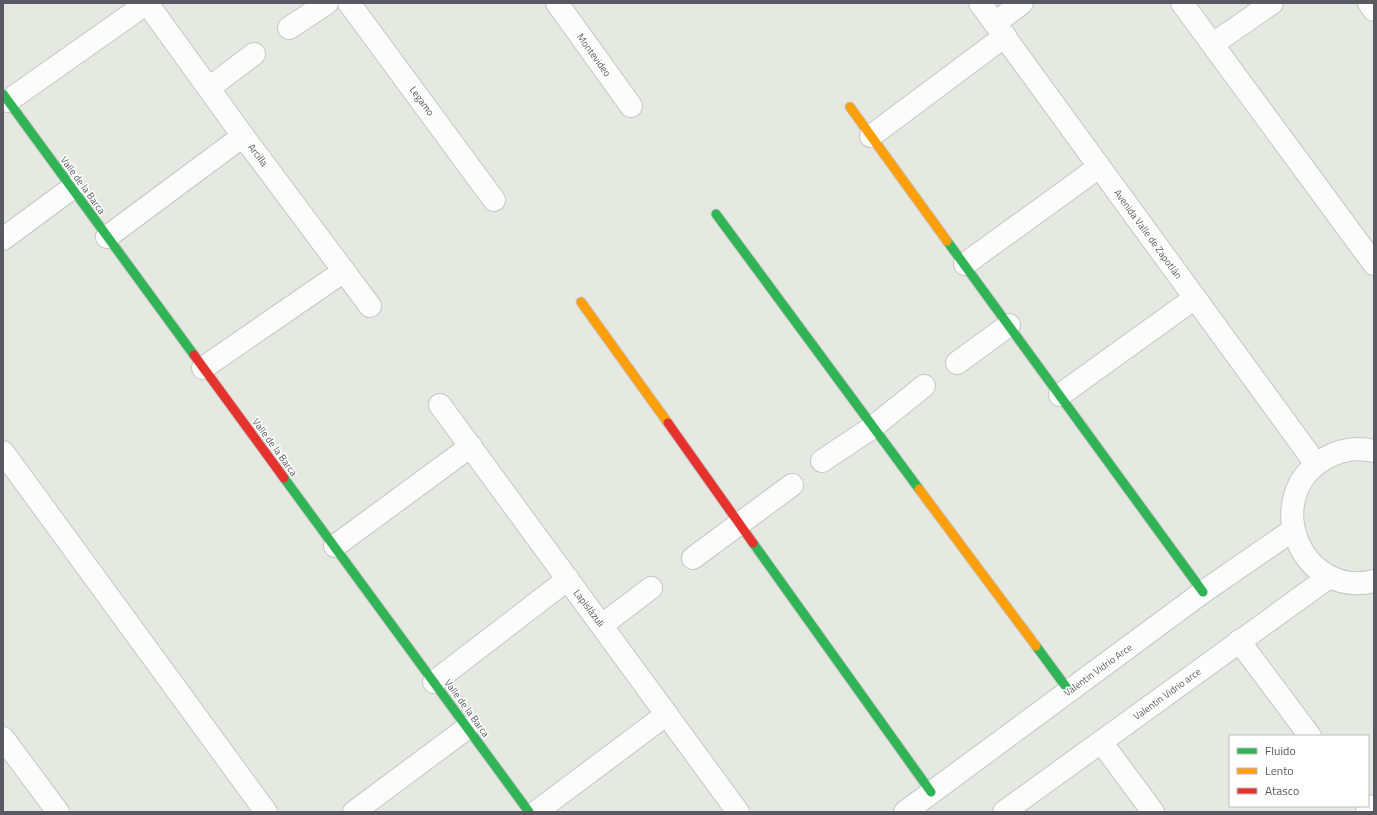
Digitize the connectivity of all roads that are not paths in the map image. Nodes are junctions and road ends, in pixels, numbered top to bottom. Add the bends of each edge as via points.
1 (147, 3) edge
2 (327, 3) edge
3 (349, 3) edge
4 (557, 3) edge
5 (980, 3) edge
6 (1022, 3) edge
7 (1182, 3) edge
8 (1272, 3) edge
9 (1369, 3) edge
10 (1374, 10) edge
11 (289, 28) dead end
12 (1000, 30) junction
13 (1213, 44) junction
14 (254, 54) dead end
15 (209, 88) junction
16 (6, 98) edge
17 (631, 106) dead end
18 (850, 107) dead end
19 (243, 136) junction
20 (871, 136) junction
21 (1099, 167) junction
22 (72, 188) junction
23 (494, 200) dead end
24 (716, 214) dead end
25 (107, 237) junction
26 (3, 239) edge
27 (965, 264) junction
28 (1374, 264) edge
29 (344, 271) junction
30 (1195, 298) junction
31 (581, 302) dead end
32 (370, 306) dead end
33 (1009, 325) junction
34 (957, 363) dead end
35 (204, 368) junction
36 (924, 386) dead end
37 (1060, 395) junction
38 (440, 405) dead end
39 (873, 427) junction
40 (471, 446) junction
41 (1374, 451) edge
42 (3, 452) edge
43 (822, 461) dead end
44 (1316, 464) junction
45 (792, 485) dead end
46 (740, 524) junction
47 (1293, 530) junction
48 (334, 546) junction
49 (693, 558) dead end
50 (1329, 577) junction
51 (568, 579) junction
52 (1374, 581) edge
53 (651, 588) dead end
54 (1203, 592) junction
55 (602, 625) junction
56 (1239, 641) junction
57 (434, 682) junction
58 (1069, 691) junction
59 (667, 714) junction
60 (467, 728) junction
61 (1309, 735) edge
62 (3, 738) edge
63 (1102, 743) junction
64 (931, 792) junction
65 (1374, 806) edge
66 (58, 812) edge
67 (266, 812) edge
68 (354, 812) edge
69 (529, 812) edge
70 (536, 812) edge
71 (738, 812) edge
72 (905, 812) edge
73 (1004, 812) edge
74 (1153, 812) edge
75 (1367, 812) edge

1 - 15 street, Arcilla
1 - 16 street
2 - 11 street
3 - 23 street, Legamo
4 - 17 street, Montevideo
5 - 12 street, Avenida Valle de Zapotlán
6 - 12 street
7 - 13 street
8 - 13 street
9 - 10 street
12 - 20 street
12 - 21 street, Avenida Valle de Zapotlán
13 - 28 street
14 - 15 street
15 - 19 street, Arcilla
16 - 22 street, Valle de la Barca
18 - 20 street
19 - 25 street
19 - 29 street, Arcilla
20 - 27 street
21 - 27 street
21 - 30 street, Avenida Valle de Zapotlán
22 - 25 street, Valle de la Barca
22 - 26 street
24 - 39 street
25 - 35 street, Valle de la Barca
27 - 33 street
29 - 32 street, Arcilla
29 - 35 street
30 - 37 street
30 - 44 street, Avenida Valle de Zapotlán
31 - 46 street
33 - 34 street
33 - 37 street
35 - 48 street, Valle de la Barca
36 - 39 street
37 - 54 street
38 - 40 street, Lapislázuli
39 - 43 street
39 - 58 street
40 - 48 street
40 - 51 street, Lapislázuli
41 - 44 street via 1353,449 1333,454
42 - 67 street
44 - 47 street via 1303,478 1295,494
45 - 46 street
46 - 49 street
46 - 64 street
47 - 50 street via 1300,549 1313,565
47 - 54 street, Valentin Vidrio Arce
48 - 57 street, Valle de la Barca
50 - 52 street via 1347,583
50 - 56 street, Valentin Vidrio arce
51 - 55 street, Lapislázuli
51 - 57 street
53 - 55 street
54 - 58 street, Valentin Vidrio Arce
55 - 59 street, Lapislázuli
56 - 61 street
56 - 63 street, Valentin Vidrio arce
57 - 60 street, Valle de la Barca
58 - 64 street, Valentin Vidrio Arce
59 - 70 street
59 - 71 street, Lapislázuli
60 - 68 street
60 - 69 street, Valle de la Barca
62 - 66 street
63 - 73 street, Valentin Vidrio arce
63 - 74 street
64 - 72 street, Valentin Vidrio Arce
65 - 75 street

